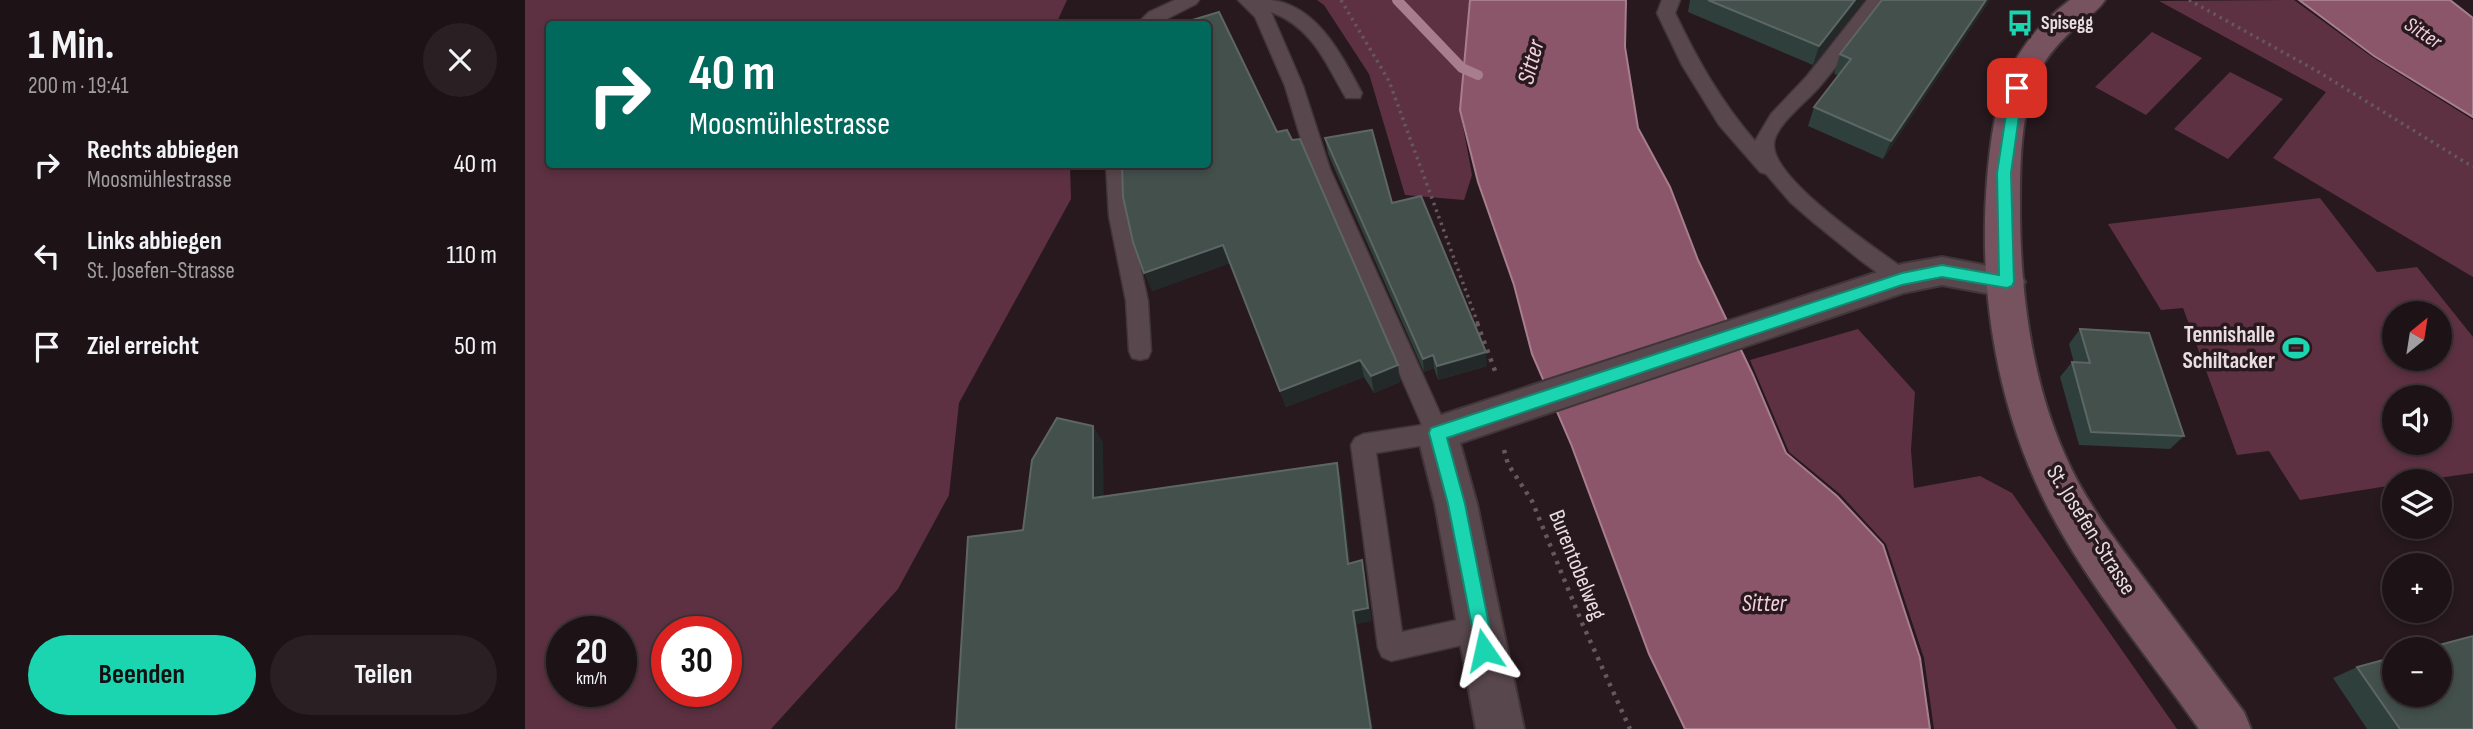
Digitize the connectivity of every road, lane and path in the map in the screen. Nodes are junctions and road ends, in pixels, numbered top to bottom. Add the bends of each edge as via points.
1 (1190, 0) edge
2 (1247, 0) edge
3 (1255, 0) edge
4 (1341, 0) edge
5 (1671, 0) edge
6 (1875, 0) edge
7 (2090, 0) edge
8 (2189, 0) edge
9 (1149, 21) edge
10 (1353, 93) dead end
11 (2473, 167) edge
12 (1116, 168) edge
13 (1776, 177) junction
14 (1902, 279) junction
15 (2007, 282) junction
16 (1140, 351) dead end
17 (1506, 410) junction
18 (1437, 433) junction
19 (1480, 628) junction
20 (1500, 729) edge
21 (1630, 729) edge
22 (2227, 729) edge

1 - 9 lane
2 - 18 lane via 1263,14 1294,86 1320,169
3 - 10 lane via 1295,15 1329,48
4 - 17 path, Burentobelweg via 1393,93 1497,370
5 - 13 lane via 1666,13 1691,65 1725,120
6 - 13 lane via 1764,143 1764,155
7 - 15 street, St. Josefen-Strasse via 2041,45 2017,88 2004,173
8 - 11 path via 2317,71
12 - 16 lane
13 - 14 lane
14 - 15 street via 1942,271
14 - 17 street
15 - 22 street, St. Josefen-Strasse via 2011,333 2024,397 2063,495 2099,553
17 - 18 street
17 - 21 path, Burentobelweg via 1499,434 1509,464 1532,501
18 - 19 street
18 - 19 lane via 1363,445 1391,648
19 - 20 street

